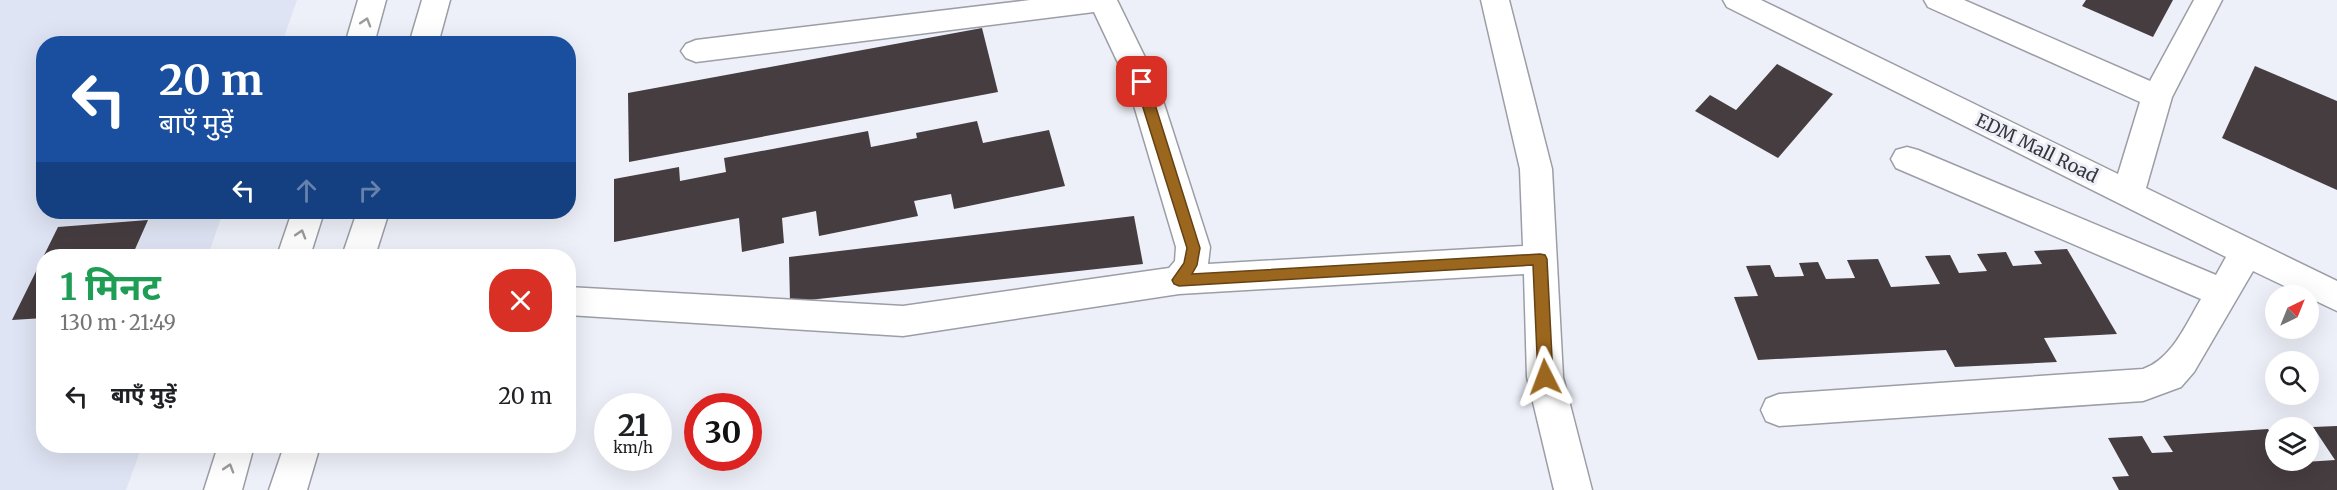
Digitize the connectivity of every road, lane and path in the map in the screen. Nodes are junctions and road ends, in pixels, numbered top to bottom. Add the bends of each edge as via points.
1 (372, 0) edge
2 (436, 0) edge
3 (1103, 0) edge
4 (1495, 0) edge
5 (1737, 0) edge
6 (1938, 0) edge
7 (2208, 0) edge
8 (361, 36) edge
9 (425, 36) edge
10 (696, 51) dead end
11 (2157, 96) junction
12 (1907, 159) dead end
13 (2128, 193) junction
14 (306, 219) edge
15 (371, 219) edge
16 (296, 249) edge
17 (361, 249) edge
18 (2247, 252) junction
19 (1540, 259) junction
20 (1179, 280) junction
21 (2223, 293) junction
22 (2337, 297) edge
23 (576, 301) edge
24 (1779, 410) dead end
25 (234, 453) edge
26 (300, 453) edge
27 (222, 490) edge
28 (288, 490) edge
29 (1573, 490) edge

8 -> 1 street
2 - 9 street
3 - 10 street
3 - 20 street via 1142,82 1193,248 1191,265
4 - 19 street via 1536,169
5 - 13 street, EDM Mall Road
6 - 11 street
7 - 11 street
11 - 13 street
12 - 21 street
13 - 18 street, EDM Mall Road
16 -> 14 street
15 - 17 street
18 - 21 street
18 - 22 street, EDM Mall Road
19 - 20 street
19 - 29 street via 1545,377
20 - 23 street via 903,321
21 - 24 street via 2182,361 2168,376 2143,385
27 -> 25 street
26 - 28 street

